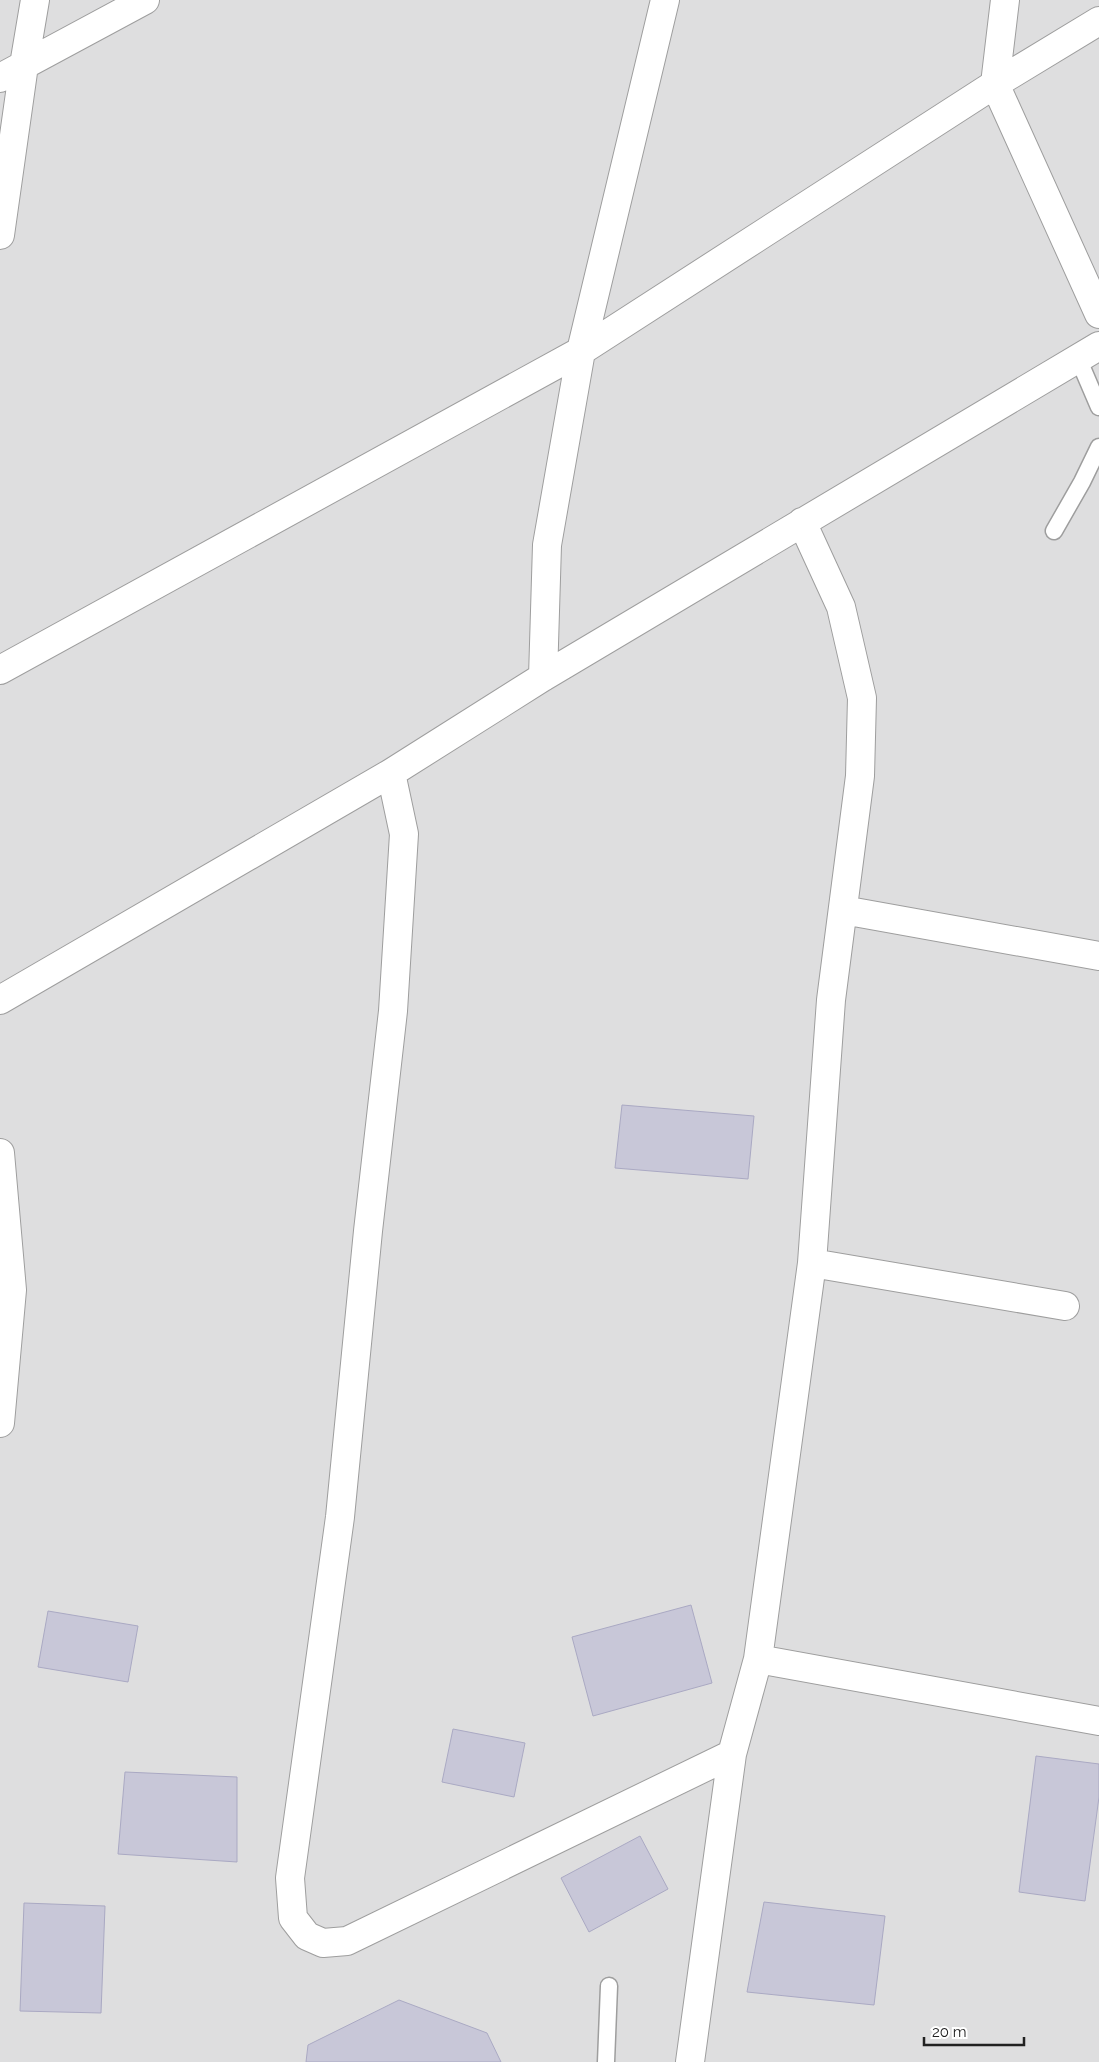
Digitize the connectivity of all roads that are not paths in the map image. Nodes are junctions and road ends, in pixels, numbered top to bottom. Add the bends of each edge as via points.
1 (36, 0) edge
2 (145, 0) edge
3 (665, 0) edge
4 (1005, 0) edge
5 (1099, 21) edge
6 (24, 65) junction
7 (0, 78) edge
8 (995, 84) junction
9 (0, 235) edge
10 (1099, 314) edge
11 (581, 351) junction
12 (1089, 352) edge
13 (1099, 407) edge
14 (1099, 447) edge
15 (802, 522) junction
16 (1054, 531) dead end
17 (0, 670) edge
18 (543, 678) junction
19 (391, 773) junction
20 (843, 910) junction
21 (1099, 956) edge
22 (0, 1000) edge
23 (0, 1153) edge
24 (812, 1263) junction
25 (1064, 1306) dead end
26 (0, 1423) edge
27 (758, 1659) junction
28 (1099, 1721) edge
29 (732, 1754) junction
30 (609, 1986) dead end
31 (606, 2062) edge
32 (690, 2062) edge

1 - 6 street
2 - 6 street
3 - 11 street
4 - 8 street
5 - 8 street
6 - 7 street
6 - 9 street
8 - 10 street
8 - 11 street
11 - 17 street
11 - 18 street via 547,545
12 - 13 lane
12 - 15 street
14 - 16 lane
15 - 18 street
15 - 20 street via 840,607 862,698 860,776
18 - 19 street
19 - 22 street
19 - 29 street via 404,834 393,1011 340,1517 290,1878 293,1918 307,1936 323,1942 347,1942
20 - 21 street
20 - 24 street via 830,1000
23 - 26 street via 12,1290
24 - 25 street
24 - 27 street
27 - 28 street
27 - 29 street
29 - 32 street
30 - 31 lane

